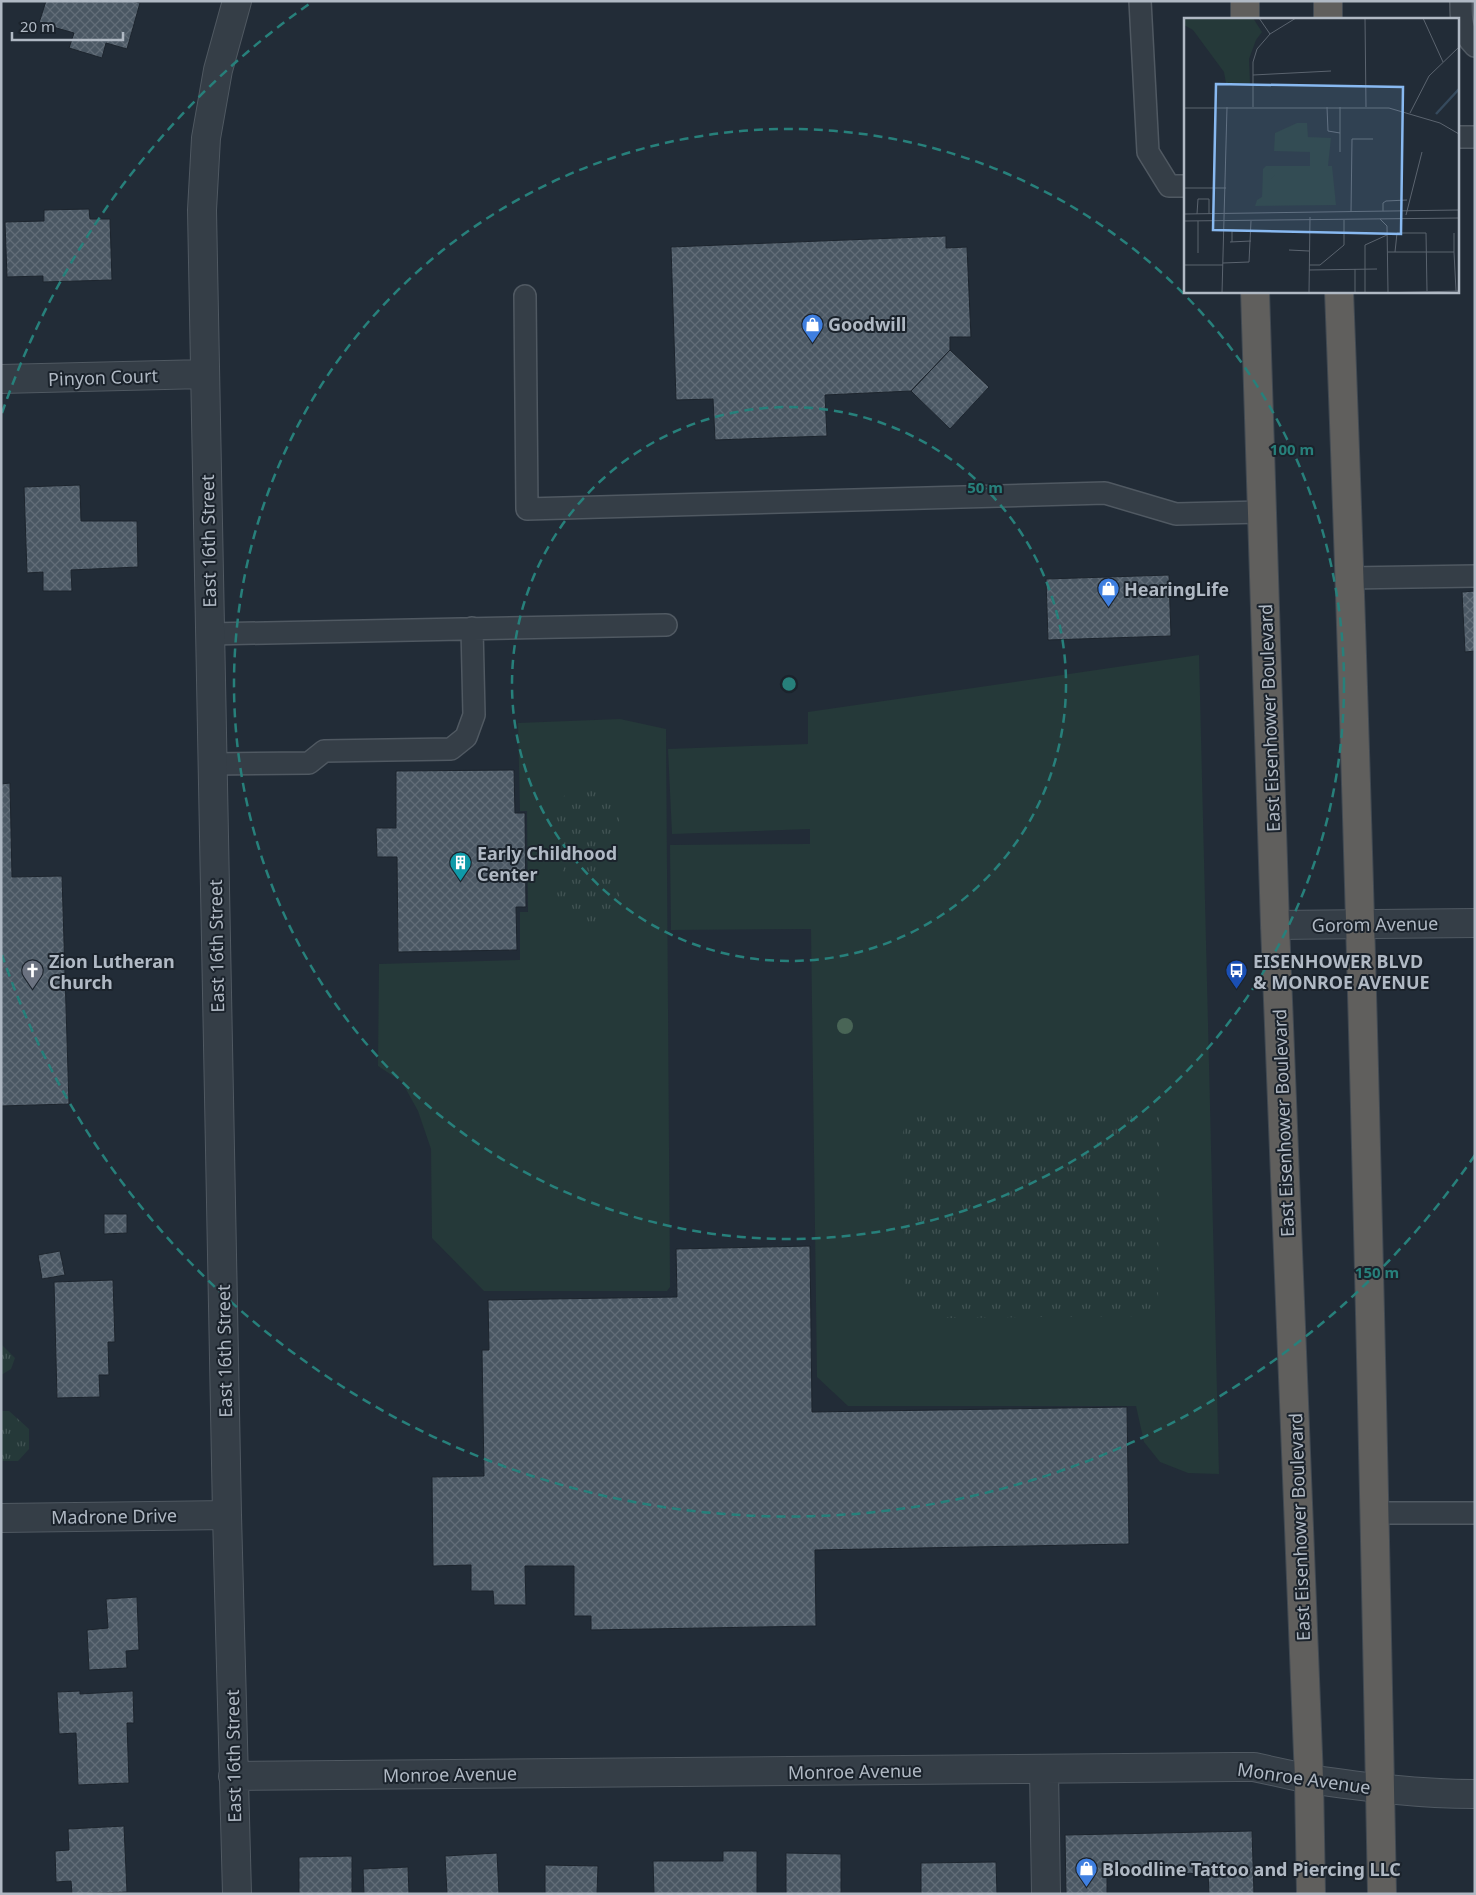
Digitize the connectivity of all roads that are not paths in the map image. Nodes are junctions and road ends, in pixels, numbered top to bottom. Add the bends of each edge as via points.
1 (237, 1) edge
2 (1140, 1) edge
3 (1245, 1) edge
4 (1328, 1) edge
5 (1461, 1) edge
6 (1245, 18) edge
7 (1328, 18) edge
8 (1475, 46) edge
9 (1458, 137) edge
10 (1475, 137) edge
11 (1184, 186) edge
12 (1255, 292) edge
13 (1339, 292) edge
14 (525, 296) dead end
15 (204, 374) junction
16 (1, 379) edge
17 (1262, 512) junction
18 (1475, 576) edge
19 (1349, 578) junction
20 (666, 625) dead end
21 (472, 628) junction
22 (210, 634) junction
23 (212, 764) junction
24 (1475, 923) edge
25 (1359, 924) junction
26 (1276, 925) junction
27 (1475, 1512) edge
28 (1374, 1513) junction
29 (227, 1515) junction
30 (1, 1518) edge
31 (1044, 1769) junction
32 (233, 1776) junction
33 (1309, 1779) junction
34 (1380, 1789) junction
35 (1475, 1794) edge
36 (237, 1894) edge
37 (1046, 1894) edge
38 (1311, 1894) edge
39 (1382, 1894) edge

1 - 15 street, East 16th Street via 218,70 206,138 202,210
2 - 11 lane via 1148,152 1169,186
3 - 6 highway
4 - 7 highway
5 - 8 lane via 1465,36
9 - 10 lane
12 - 17 highway, East Eisenhower Boulevard
13 - 19 highway
14 - 17 lane via 527,509 1105,493 1176,514
15 - 16 street, Pinyon Court
15 - 22 street, East 16th Street
17 - 26 highway, East Eisenhower Boulevard
18 - 19 lane
19 - 25 highway
20 - 21 lane
21 - 22 lane
21 - 23 lane via 474,716 466,737 452,749 324,751 309,763
22 - 23 street, East 16th Street
23 - 29 street, East 16th Street
24 - 25 street, Gorom Avenue
25 - 26 street, Gorom Avenue
25 - 28 highway
26 - 33 highway, East Eisenhower Boulevard
27 - 28 lane
28 - 34 highway
29 - 30 street, Madrone Drive
29 - 32 street, East 16th Street
31 - 32 street, Monroe Avenue
31 - 33 street, Monroe Avenue via 1254,1767
31 - 37 street
32 - 36 street, East 16th Street
33 - 34 street, Monroe Avenue
33 - 38 highway, East Eisenhower Boulevard
34 - 35 street, Monroe Avenue
34 - 39 highway

